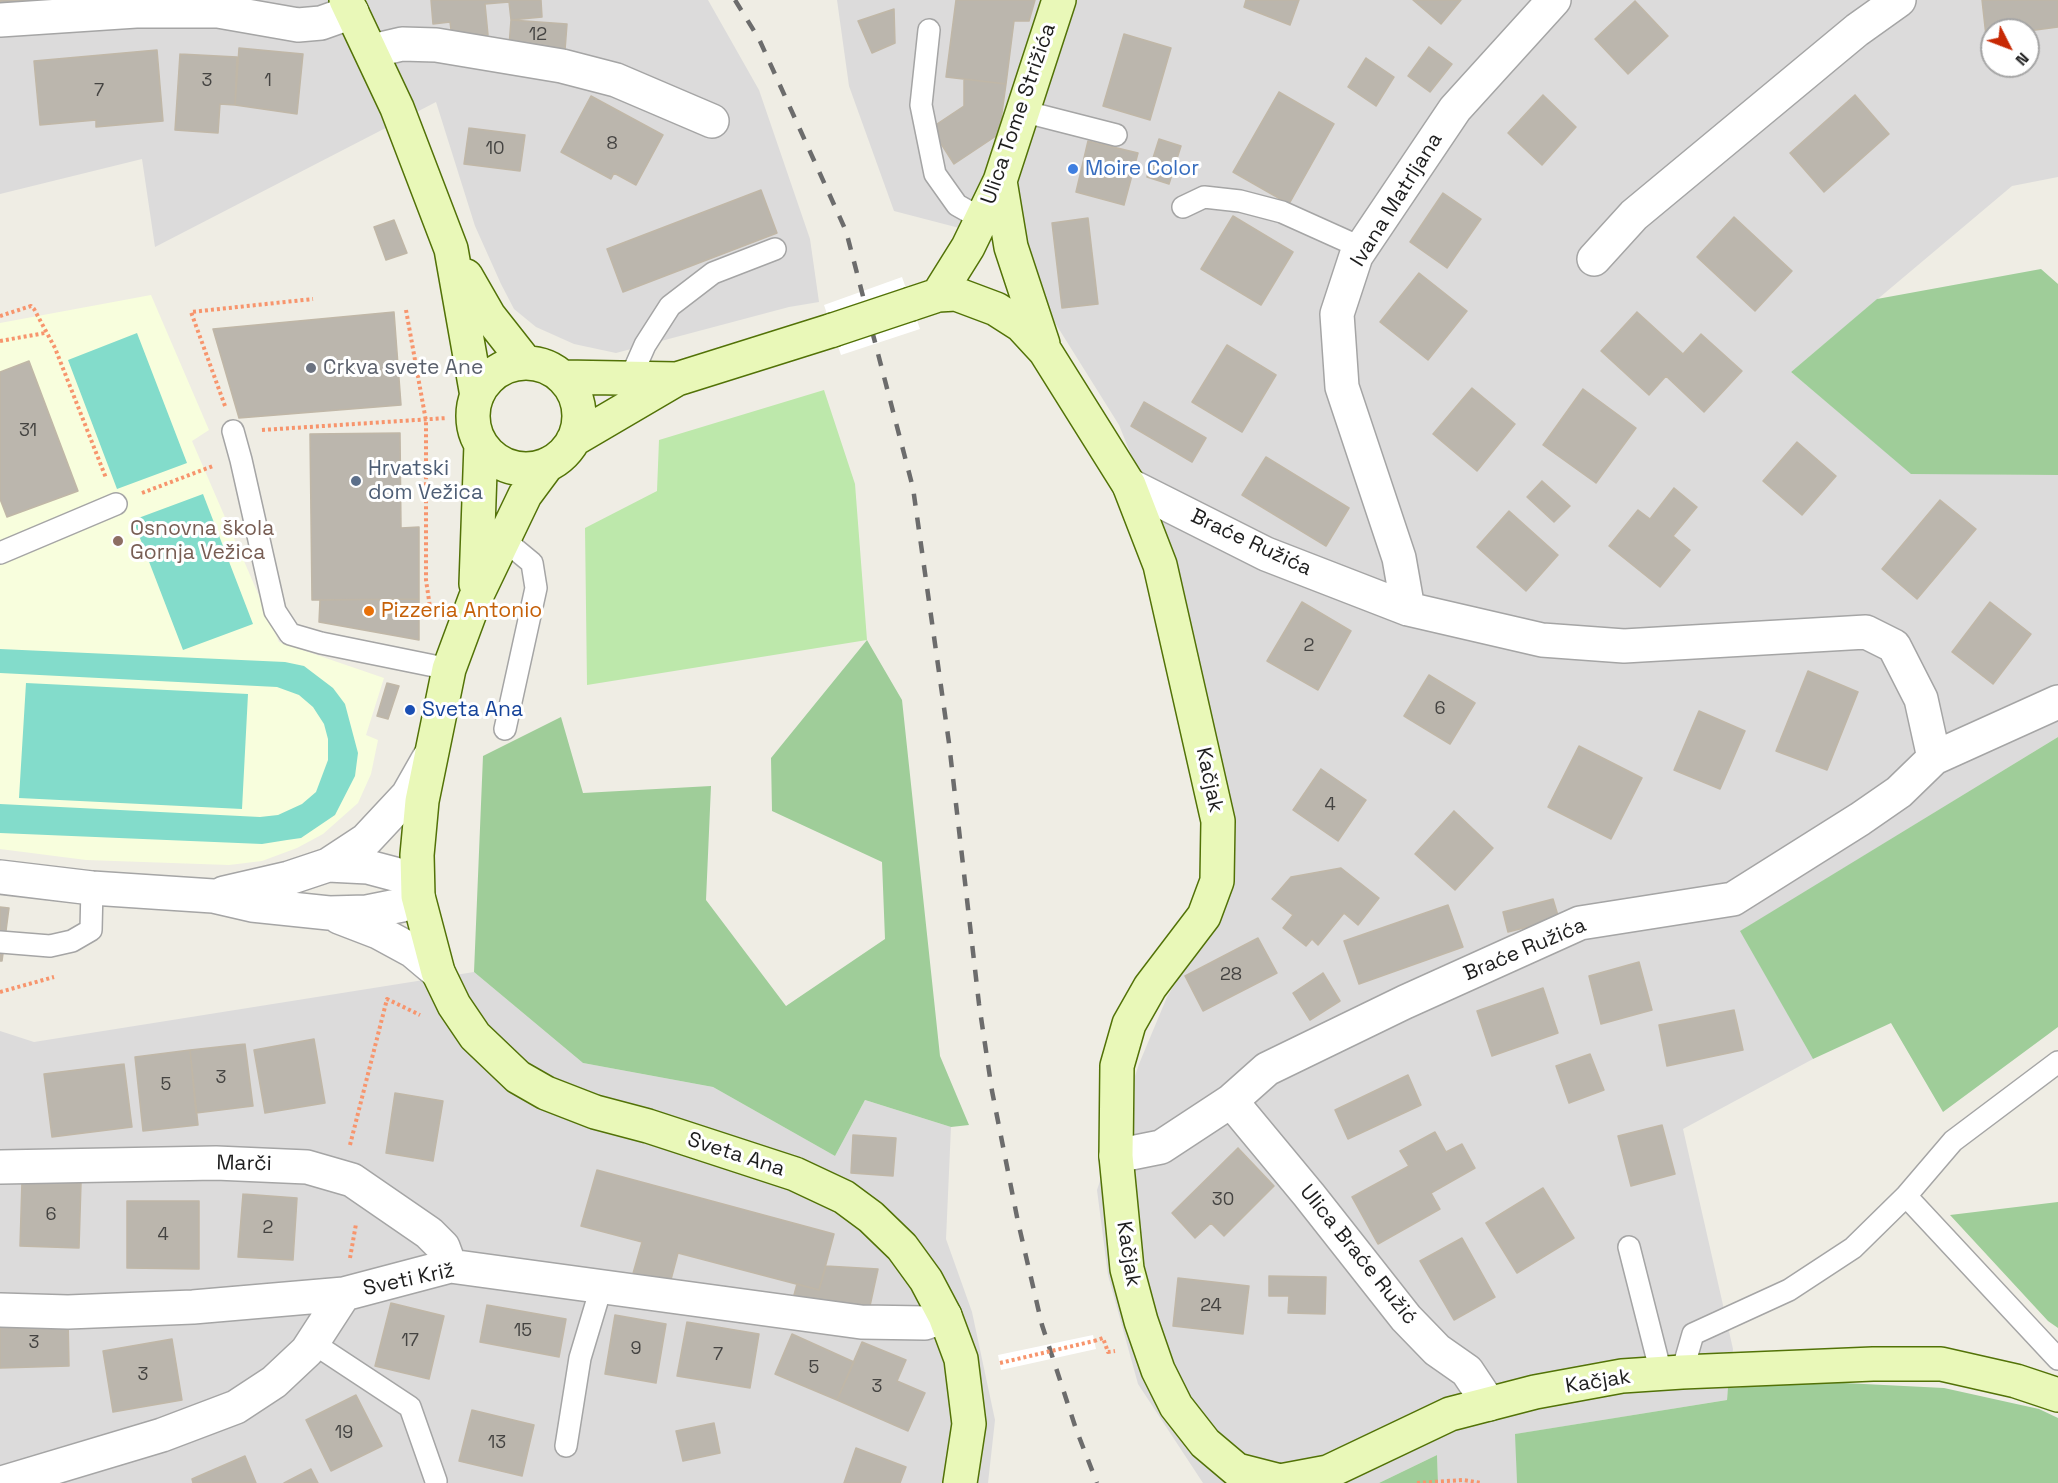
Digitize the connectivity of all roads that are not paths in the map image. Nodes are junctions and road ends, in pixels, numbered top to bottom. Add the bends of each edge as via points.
1 (1059, 0) edge
2 (1554, 0) edge
3 (1899, 0) edge
4 (349, 6) edge
5 (0, 20) edge
6 (929, 30) dead end
7 (372, 51) junction
8 (1023, 111) junction
9 (712, 121) dead end
10 (1116, 135) dead end
11 (1000, 181) junction
12 (1183, 207) dead end
13 (982, 219) junction
14 (1362, 248) junction
15 (451, 249) junction
16 (774, 249) dead end
17 (1594, 259) dead end
18 (925, 300) junction
19 (1045, 351) junction
20 (526, 363) junction
21 (563, 377) junction
22 (630, 379) junction
23 (677, 379) junction
24 (477, 396) junction
25 (232, 431) road end
26 (573, 440) junction
27 (481, 444) junction
28 (548, 464) junction
29 (1129, 485) junction
30 (116, 504) road end
31 (503, 539) junction
32 (0, 553) edge
33 (475, 599) junction
34 (1408, 609) junction
35 (449, 669) junction
36 (2058, 702) edge
37 (505, 729) dead end
38 (430, 757) junction
39 (1934, 758) junction
40 (328, 865) junction
41 (0, 877) edge
42 (92, 888) junction
43 (417, 889) junction
44 (213, 896) junction
45 (329, 913) junction
46 (0, 942) edge
47 (438, 972) junction
48 (2058, 1062) edge
49 (1231, 1101) junction
50 (1116, 1156) junction
51 (0, 1167) edge
52 (1906, 1196) junction
53 (1629, 1247) dead end
54 (450, 1266) junction
55 (601, 1287) junction
56 (344, 1294) junction
57 (0, 1310) edge
58 (945, 1316) junction
59 (313, 1342) junction
60 (2058, 1359) edge
61 (1671, 1373) junction
62 (2058, 1395) edge
63 (1489, 1404) junction
64 (566, 1446) dead end
65 (436, 1481) dead end
66 (2, 1483) edge
67 (960, 1483) edge

1 - 8 main road, Ulica Tome Strižića
2 - 14 street, Ivana Matrljana via 1455,109
3 - 17 street via 1857,30 1634,216
4 - 5 street via 321,23 298,25 218,11 136,11
4 - 7 main road
6 - 13 lane via 921,105 935,174 957,205
7 - 9 street via 402,44 436,45 562,66 616,80
7 - 15 main road
8 - 10 lane
8 - 11 main road, Ulica Tome Strižića
11 - 13 main road, Ulica Tome Strižića
11 - 19 main road via 1011,247
12 - 14 lane via 1204,197 1240,201 1282,212
13 - 18 main road, Ulica Tome Strižića
14 - 34 street, Ivana Matrljana via 1337,314 1342,387 1399,558
15 - 20 main road via 489,316
15 - 24 main road
16 - 22 lane via 714,273 670,306 645,345
18 - 19 main road, Kačjak via 956,294 970,297 1021,325
18 - 23 main road, bridge
19 - 29 main road, Kačjak
20 - 21 main road via 548,368
20 - 24 main road via 499,370
21 - 22 main road
21 - 26 main road via 578,407
22 - 23 main road
23 - 26 main road
24 - 27 main road via 474,421
25 - 35 lane via 275,611 290,634
26 - 28 main road
27 - 28 main road via 504,464 518,468
27 - 33 main road
28 - 31 main road via 525,495
29 - 34 street, Braće Ružića via 1266,554
29 - 50 main road, Kačjak via 1160,565 1199,735 1218,821 1217,881 1204,916 1150,987 1129,1023 1118,1066
30 - 32 lane
31 - 33 main road
31 - 37 lane via 532,563 536,588
33 - 35 main road, Sveta Ana
34 - 39 street, Braće Ružića via 1542,640 1624,646 1866,632 1894,646 1921,699
35 - 38 main road, Sveta Ana
36 - 39 street, Braće Ružića
38 - 40 street via 408,795 366,840
38 - 43 main road, Sveta Ana via 422,801
39 - 49 street, Braće Ružića via 1870,813 1733,899 1580,923 1267,1070
40 - 43 street via 368,867 402,876
40 - 44 street
41 - 42 street
42 - 44 street
42 - 46 lane via 90,930 72,941 50,946
43 - 45 street via 402,905 366,912
43 - 47 main road, Sveta Ana
44 - 45 street via 252,905
45 - 47 street via 378,932 412,951
47 - 58 main road, Sveta Ana via 475,1036 519,1077 546,1093 595,1112 766,1164 843,1197 902,1247
48 - 52 lane via 1953,1141
49 - 50 street, Braće Ružića via 1161,1147
49 - 63 street, Ulica Braće Ružić via 1406,1318 1437,1350 1467,1371
50 - 63 main road, Kačjak via 1127,1269 1158,1370 1176,1406 1205,1443 1237,1470 1280,1481 1328,1472 1450,1414
51 - 54 street, Marči via 216,1163 307,1167 352,1180 429,1233 442,1247
52 - 60 lane
52 - 61 lane via 1852,1248 1789,1290 1693,1335
53 - 61 lane
54 - 55 street, Sveti Križ
54 - 56 street, Sveti Križ
55 - 58 street, Sveti Križ via 861,1322 925,1323
55 - 64 lane via 580,1358
56 - 57 street via 193,1307 68,1312
56 - 59 street, Sveti Križ
58 - 67 main road, Sveta Ana via 960,1359 969,1424
59 - 65 lane via 410,1407
59 - 66 street, Sveti Križ via 274,1382 236,1407 162,1435
61 - 62 main road, Kačjak via 1941,1364
61 - 63 main road, Kačjak via 1622,1376

